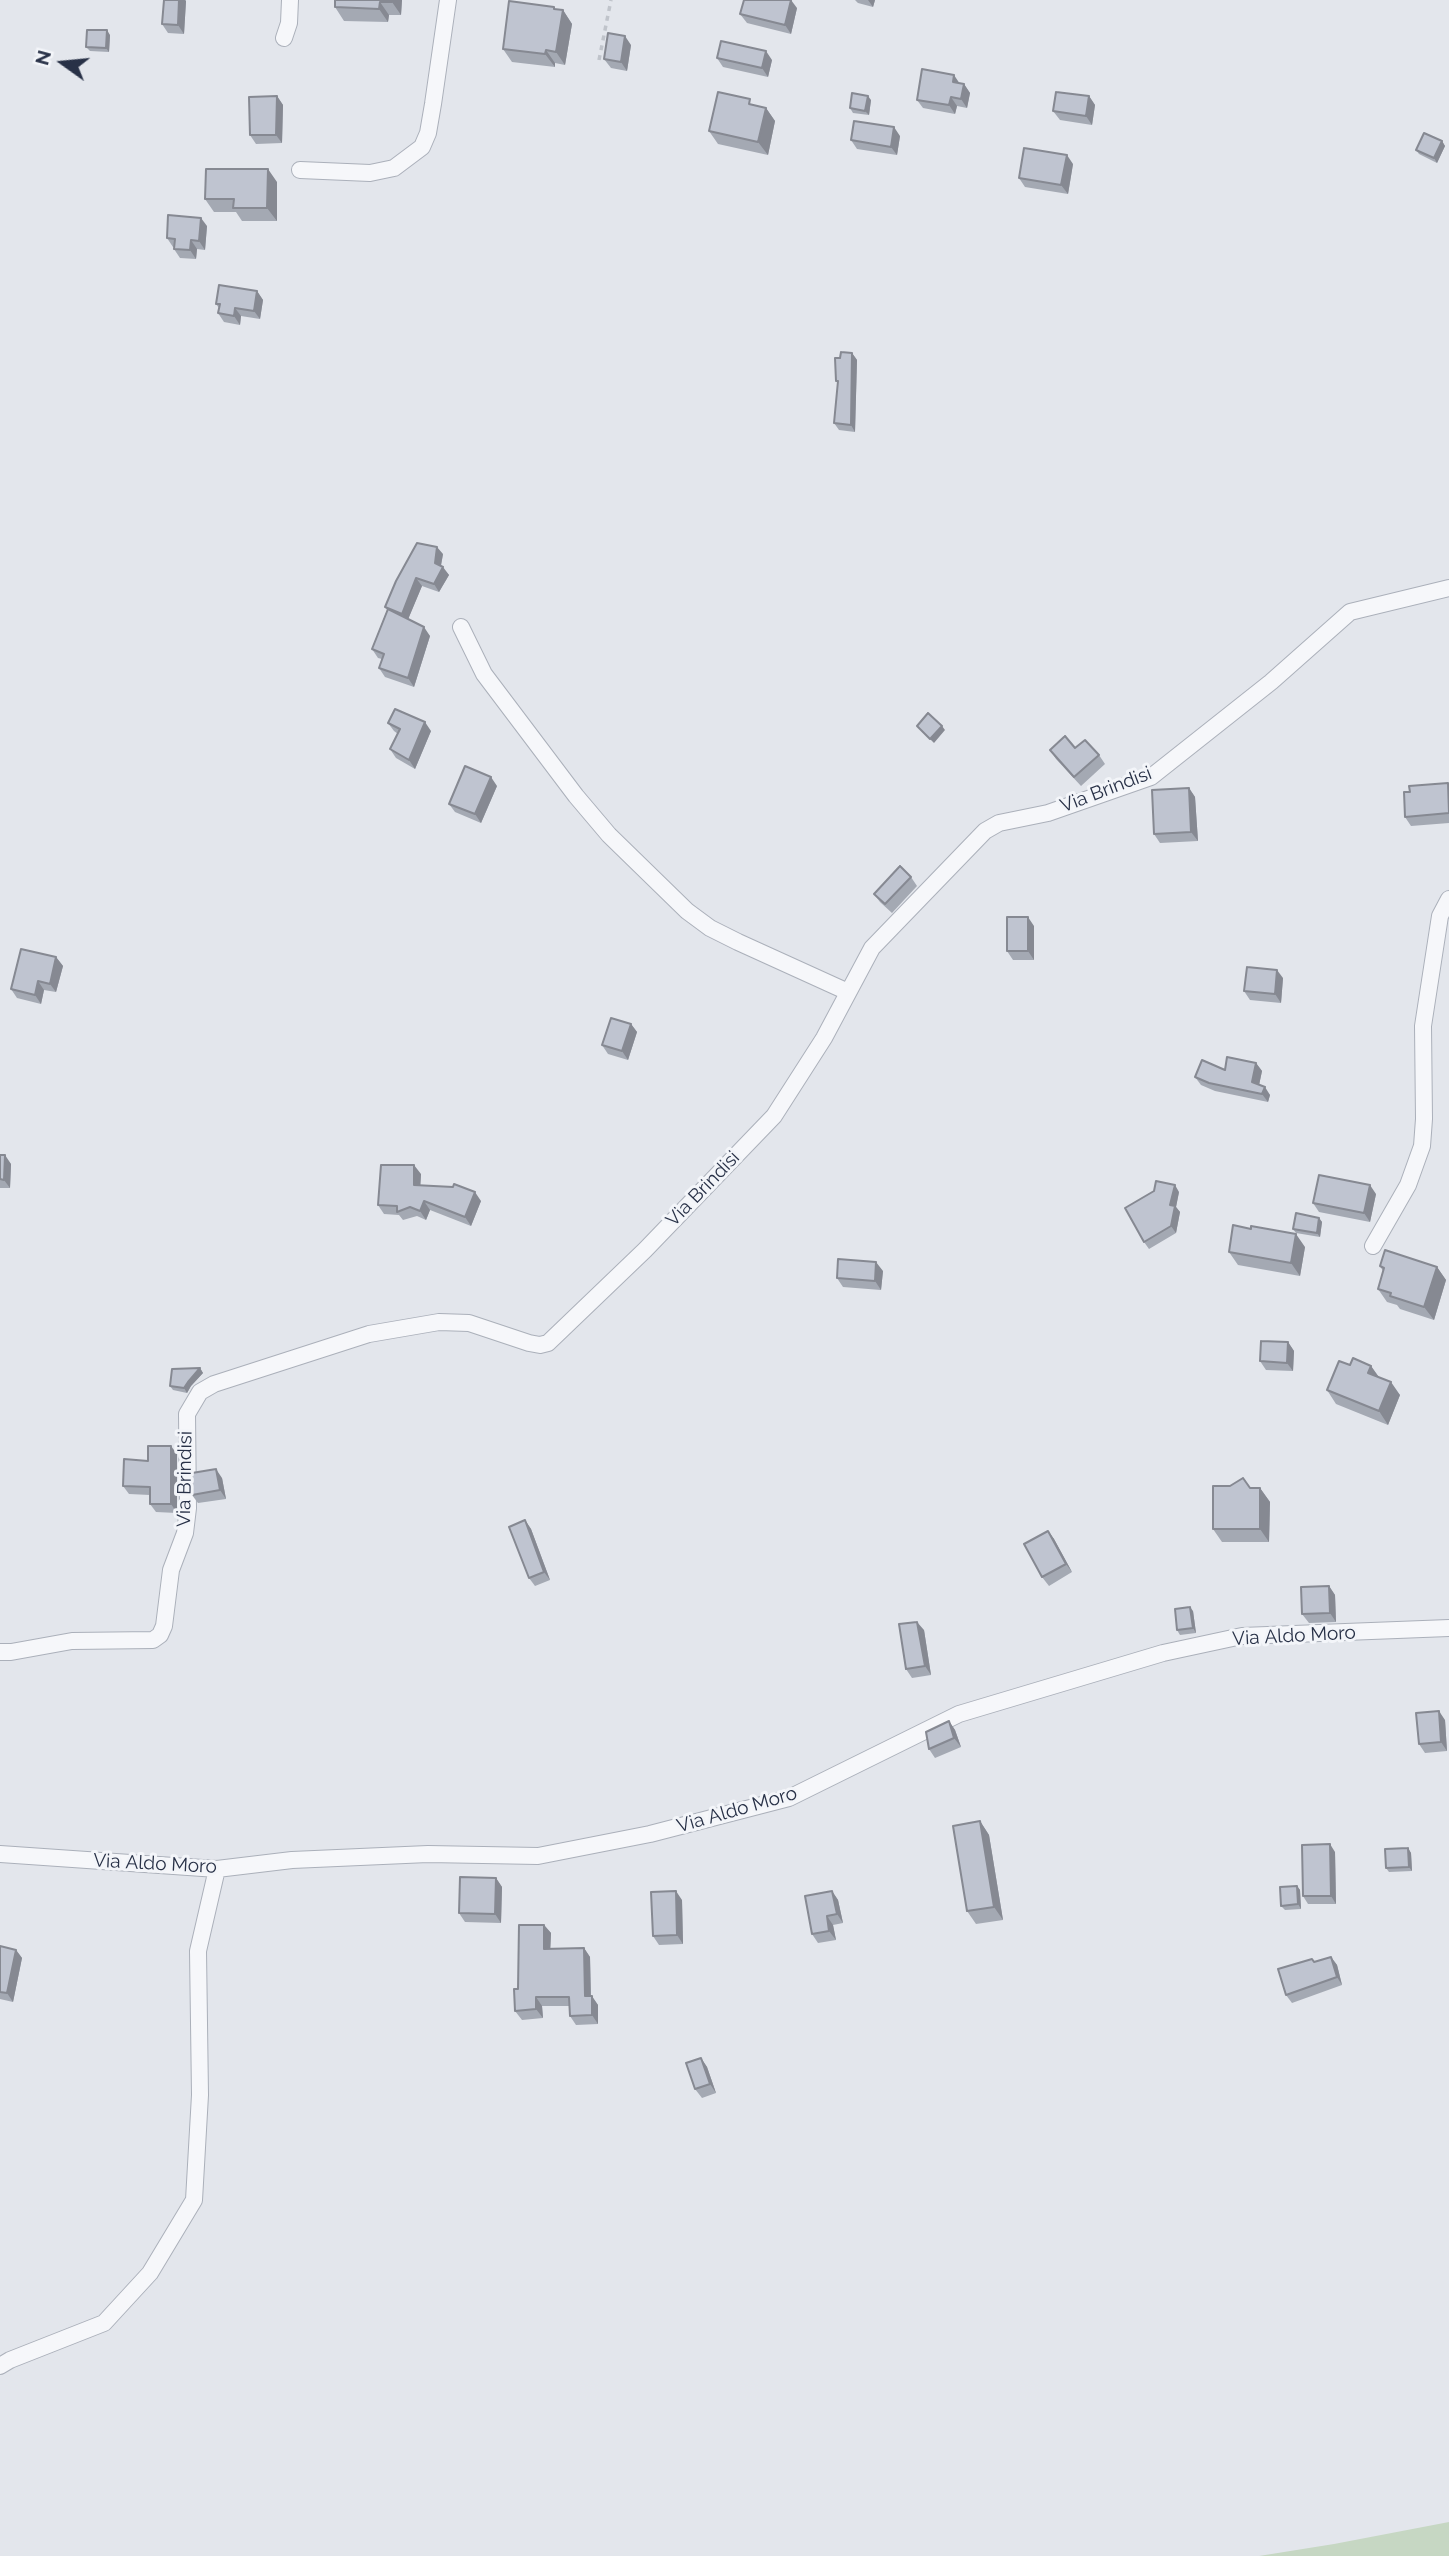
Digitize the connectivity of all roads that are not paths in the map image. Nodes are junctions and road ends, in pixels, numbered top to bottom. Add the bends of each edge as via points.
1 (290, 0) edge
2 (448, 0) edge
3 (284, 37) dead end
4 (300, 170) dead end
5 (1449, 588) edge
6 (461, 627) dead end
7 (1449, 900) edge
8 (848, 992) junction
9 (1373, 1246) dead end
10 (1449, 1628) edge
11 (0, 1652) edge
12 (0, 1854) edge
13 (217, 1869) junction
14 (0, 2366) edge

1 - 3 street
2 - 4 street via 430,123 422,147 394,168 370,173
5 - 8 street, Via Brindisi via 1350,612 1151,777 985,831 872,948
6 - 8 street via 484,674 576,796 687,911 710,928
7 - 9 street via 1440,916 1423,1026 1422,1146 1408,1185
8 - 11 street, Via Brindisi via 774,1116 548,1343 529,1343 469,1323 439,1322 369,1334 214,1384 200,1392 187,1414 185,1533 171,1570 160,1635 153,1640 72,1641
10 - 13 street, Via Aldo Moro via 1242,1636 1163,1653 959,1714 789,1798 650,1834 538,1856 428,1854 292,1860
12 - 13 street, Via Aldo Moro
13 - 14 street via 198,1951 200,2095 194,2200 150,2273 104,2323

